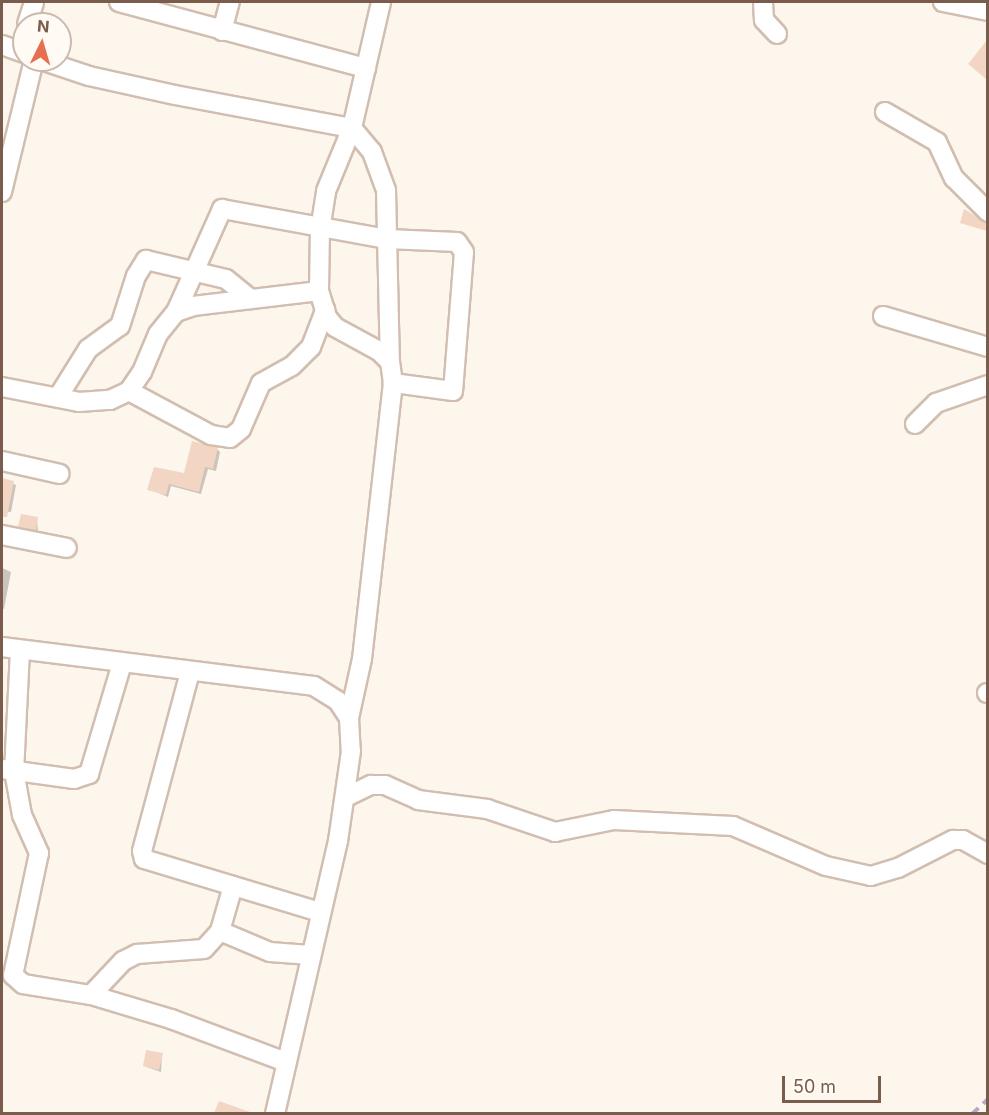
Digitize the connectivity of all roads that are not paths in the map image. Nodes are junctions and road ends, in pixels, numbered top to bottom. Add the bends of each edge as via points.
1 (119, 2) edge
2 (227, 2) edge
3 (381, 2) edge
4 (763, 2) edge
5 (943, 2) edge
6 (987, 11) edge
7 (222, 31) junction
8 (777, 34) dead end
9 (366, 68) junction
10 (72, 70) edge
11 (31, 72) edge
12 (885, 112) dead end
13 (352, 128) junction
14 (2, 192) edge
15 (987, 212) edge
16 (320, 230) junction
17 (387, 239) junction
18 (193, 271) junction
19 (319, 291) junction
20 (251, 299) junction
21 (325, 310) junction
22 (176, 312) junction
23 (882, 316) dead end
24 (987, 347) edge
25 (390, 362) junction
26 (393, 383) junction
27 (987, 385) edge
28 (2, 387) edge
29 (129, 391) junction
30 (58, 397) junction
31 (915, 423) dead end
32 (2, 461) edge
33 (60, 474) dead end
34 (2, 534) edge
35 (66, 548) dead end
36 (2, 647) edge
37 (20, 650) junction
38 (122, 663) junction
39 (190, 672) junction
40 (349, 718) junction
41 (8, 770) edge
42 (346, 797) junction
43 (987, 854) edge
44 (233, 886) junction
45 (320, 912) junction
46 (220, 931) junction
47 (310, 954) junction
48 (91, 995) junction
49 (285, 1062) junction
50 (275, 1113) edge

1 - 7 street
2 - 7 street
3 - 9 street
4 - 8 street via 764,20
5 - 6 street
7 - 9 street
9 - 13 street
10 - 13 street via 175,95
11 - 14 street
12 - 15 street via 937,142 954,178
13 - 16 street via 326,191
13 - 17 street via 372,152 382,172
16 - 17 street
16 - 18 street via 222,209
16 - 19 street
17 - 25 street
17 - 26 street via 450,240 463,245 464,252 453,391
18 - 20 street via 226,279
18 - 22 street
18 - 30 street via 154,259 141,265 120,326 88,349
19 - 20 street
19 - 21 street
20 - 22 street via 193,306
21 - 25 street via 335,327
21 - 29 street via 311,347 292,366 261,383 241,429 230,438 211,435
22 - 29 street via 166,320
23 - 24 street
25 - 26 street
26 - 40 street via 362,659
27 - 31 street via 936,404
28 - 30 street
29 - 30 street via 95,402
32 - 33 street
34 - 35 street
36 - 37 street
37 - 38 street
37 - 41 street
38 - 39 street
38 - 41 street via 89,774 74,780
39 - 40 street via 314,686 338,701
39 - 44 street via 142,855 148,861
40 - 42 street via 351,751
41 - 48 street via 39,853 13,975 22,984
42 - 43 street via 371,785 385,785 418,800 487,809 555,832 614,820 733,826 826,866 871,876 898,868 953,840 963,840
42 - 45 street
44 - 45 street
44 - 46 street
45 - 47 street
46 - 47 street via 270,952
46 - 48 street via 204,950 137,954 123,961
47 - 49 street
48 - 49 street via 171,1019
49 - 50 street

